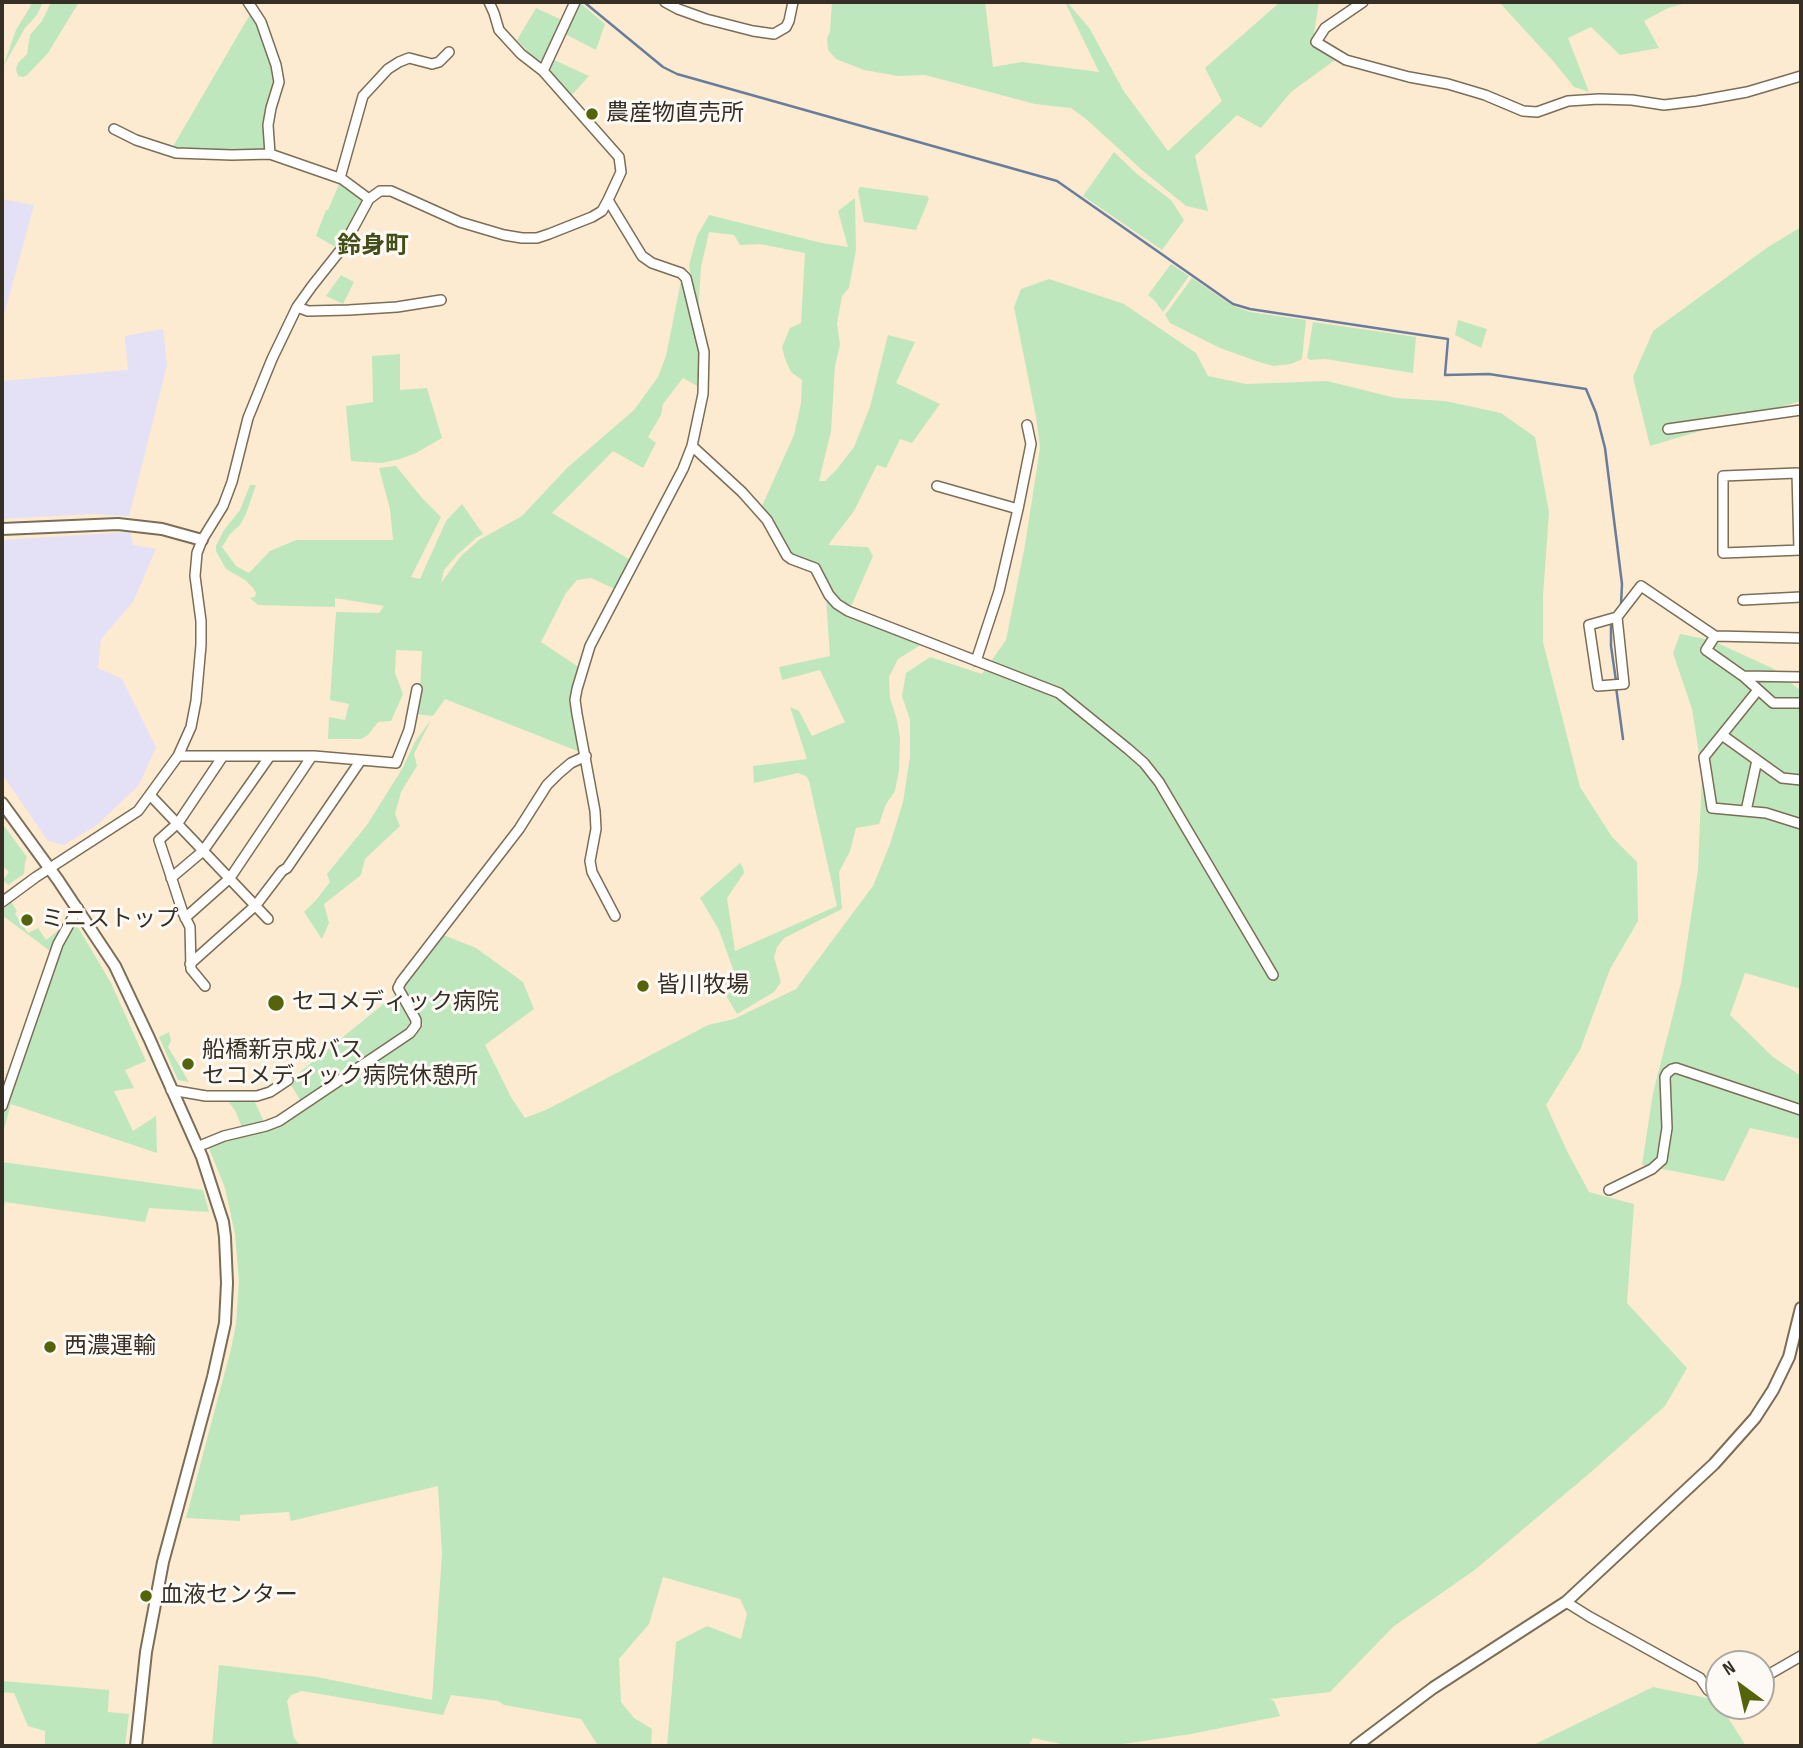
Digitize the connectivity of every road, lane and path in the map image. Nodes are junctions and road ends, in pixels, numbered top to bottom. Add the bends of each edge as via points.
1 (248, 2) edge
2 (489, 2) edge
3 (575, 2) edge
4 (665, 2) edge
5 (793, 2) edge
6 (1363, 2) edge
7 (449, 52) dead end
8 (543, 71) junction
9 (1801, 76) edge
10 (114, 129) dead end
11 (270, 154) junction
12 (340, 178) junction
13 (369, 200) junction
14 (608, 200) junction
15 (441, 300) dead end
16 (297, 307) junction
17 (1801, 410) edge
18 (1027, 425) dead end
19 (1668, 429) dead end
20 (692, 446) junction
21 (937, 486) dead end
22 (1018, 509) junction
23 (2, 528) edge
24 (202, 540) junction
25 (1800, 550) edge
26 (1801, 597) edge
27 (1743, 600) dead end
28 (1617, 617) junction
29 (1715, 636) junction
30 (1801, 638) edge
31 (976, 661) junction
32 (1743, 676) junction
33 (1801, 677) edge
34 (417, 689) dead end
35 (1758, 690) junction
36 (1801, 704) edge
37 (1722, 735) junction
38 (178, 756) junction
39 (223, 756) junction
40 (270, 756) junction
41 (312, 756) junction
42 (586, 756) junction
43 (361, 760) junction
44 (1757, 760) junction
45 (1801, 780) edge
46 (150, 795) junction
47 (2, 803) edge
48 (1746, 811) junction
49 (178, 823) junction
50 (1801, 824) edge
51 (203, 851) junction
52 (50, 868) junction
53 (171, 878) junction
54 (230, 878) junction
55 (2, 902) edge
56 (256, 905) junction
57 (78, 908) junction
58 (615, 916) dead end
59 (186, 918) junction
60 (268, 919) dead end
61 (190, 964) junction
62 (1273, 975) dead end
63 (205, 986) dead end
64 (288, 1080) dead end
65 (171, 1090) junction
66 (2, 1106) edge
67 (1801, 1110) edge
68 (197, 1147) junction
69 (1609, 1190) dead end
70 (1801, 1308) edge
71 (1566, 1602) junction
72 (1801, 1656) edge
73 (1775, 1671) edge
74 (1705, 1686) edge
75 (136, 1746) edge
76 (1356, 1746) edge

1 - 11 street via 261,22 279,82 268,125
2 - 8 street via 499,30
3 - 8 street
4 - 5 street via 706,19 774,34 786,27
6 - 9 street via 1325,29 1316,42 1346,60 1448,84 1523,111 1599,99 1664,105 1697,101
7 - 12 street via 432,64 409,58 399,62 363,96
8 - 14 street via 619,157 621,173
10 - 11 street via 176,153
11 - 12 street
12 - 13 street
13 - 14 street via 380,191 391,191 460,222 522,238 549,234 592,217
13 - 16 street via 343,247
14 - 20 street via 642,256 686,278 704,352
15 - 16 street via 349,310
16 - 24 street via 248,418 223,506
17 - 19 street
18 - 22 street via 1031,444
20 - 31 street via 751,501 787,556 815,568 837,604
20 - 42 street via 590,646 575,700
21 - 22 street
22 - 31 street via 999,591
23 - 24 street via 118,524
24 - 38 street via 195,576 201,621 197,701
25 - 25 street via 1723,553 1723,475 1797,473
26 - 27 street
28 - 28 street via 1624,684 1598,686 1588,625
28 - 29 street via 1641,586
29 - 30 street
29 - 32 street via 1706,650
31 - 62 street via 1059,693 1144,763
32 - 33 street
32 - 35 street
34 - 43 street via 396,763
35 - 36 street via 1773,704
35 - 37 street
37 - 44 street
37 - 48 street via 1704,758 1712,808
38 - 39 street
38 - 46 street
39 - 40 street
39 - 49 street
40 - 41 street
40 - 51 street
41 - 43 street
41 - 54 street
42 - 58 street via 596,829 590,862
42 - 68 street via 571,762 547,785 519,829 397,988 416,1020 410,1033 279,1121
43 - 56 street
44 - 45 street via 1782,778
44 - 48 street
46 - 49 street
46 - 52 street via 138,811
47 - 52 street
48 - 50 street
49 - 51 street
49 - 53 street via 159,840
51 - 53 street
51 - 54 street
52 - 55 street
52 - 57 street
53 - 59 street
54 - 56 street
54 - 59 street
56 - 60 street
56 - 61 street
57 - 65 street via 115,966
57 - 66 street via 58,944
59 - 61 street
61 - 63 street
64 - 65 street via 257,1096 206,1096
65 - 68 street
67 - 69 street via 1672,1069 1664,1077 1667,1128 1662,1160
68 - 75 street via 223,1222 227,1306 213,1377 163,1562 146,1652
70 - 71 street via 1789,1357 1755,1418 1714,1464
71 - 74 street via 1699,1678
71 - 76 street via 1433,1688
72 - 73 street

